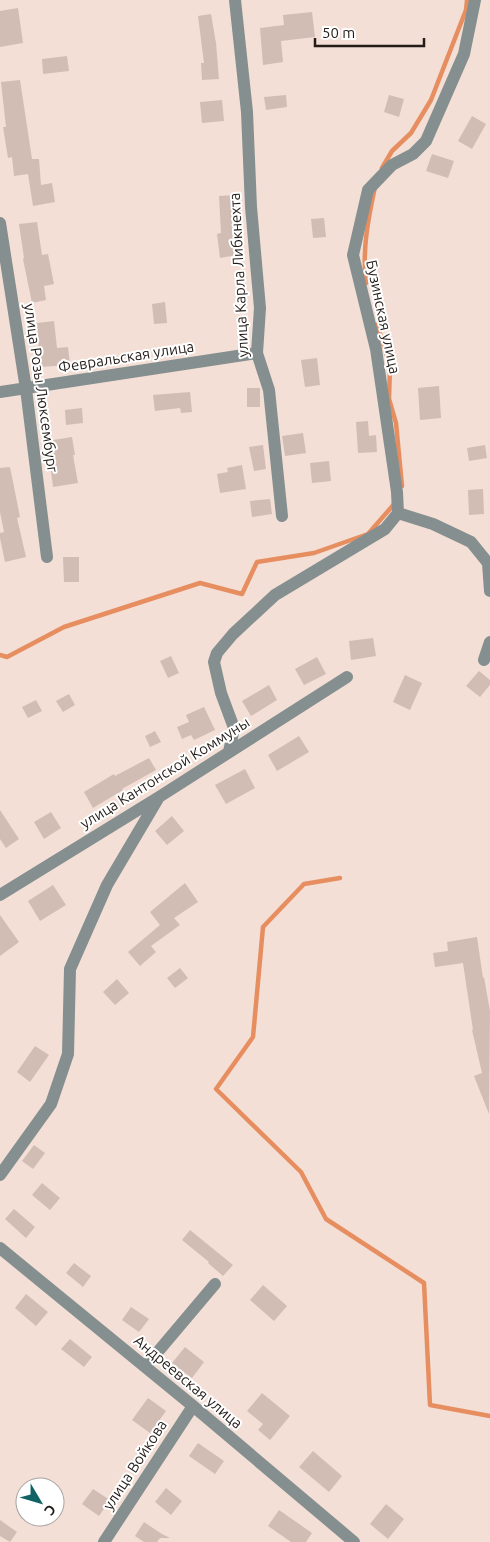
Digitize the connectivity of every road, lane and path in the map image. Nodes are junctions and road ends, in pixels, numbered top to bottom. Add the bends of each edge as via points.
1 (235, 0) edge
2 (475, 0) edge
3 (0, 223) edge
4 (258, 353) junction
5 (26, 389) junction
6 (0, 392) edge
7 (398, 513) junction
8 (282, 516) dead end
9 (47, 557) dead end
10 (490, 591) edge
11 (490, 642) edge
12 (484, 660) dead end
13 (347, 677) dead end
14 (229, 752) junction
15 (160, 797) junction
16 (0, 895) edge
17 (0, 1174) edge
18 (0, 1248) edge
19 (215, 1284) dead end
20 (145, 1367) junction
21 (193, 1406) junction
22 (104, 1542) edge
23 (354, 1542) edge

1 - 4 street, улица Карла Либкнехта via 247,112 260,308
2 - 7 street, Бузинская улица via 464,54 426,141 413,154 392,165 368,190 353,255 376,348
3 - 5 street, улица Розы Люксембург
4 - 5 street, Февральская улица
4 - 8 street, улица Карла Либкнехта via 269,390
5 - 6 street, Февральская улица
5 - 9 street, улица Розы Люксембург
7 - 10 street via 433,524 471,542 488,563
7 - 14 street via 385,529 275,595 217,653 214,662 221,693 234,728
11 - 12 street
13 - 14 street, улица Кантонской Коммуны
14 - 15 street, улица Кантонской Коммуны
15 - 16 street, улица Кантонской Коммуны
15 - 17 street via 106,885 70,969 68,1054 51,1104
18 - 20 street, Андреевская улица
19 - 20 street
20 - 21 street, Андреевская улица
21 - 22 street, улица Войкова
21 - 23 street, Андреевская улица

